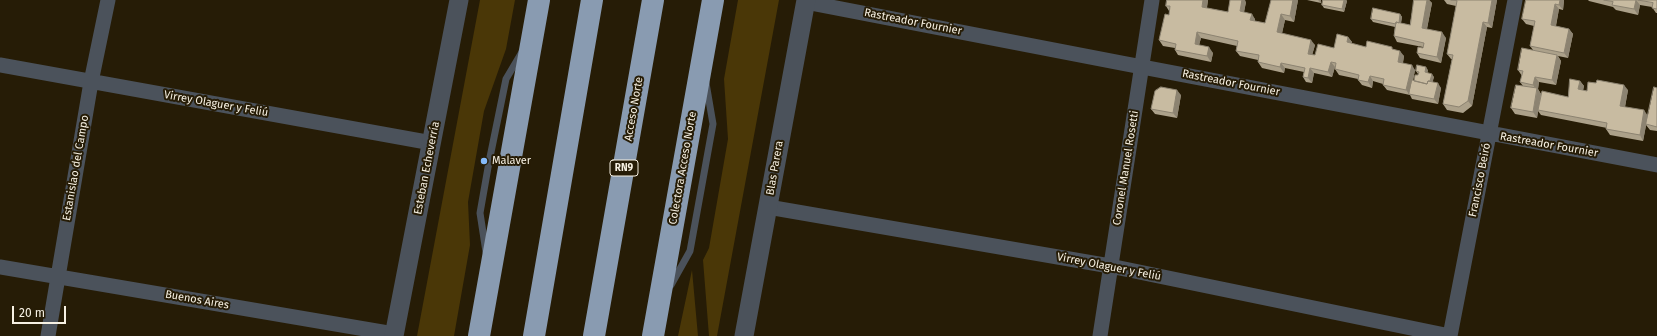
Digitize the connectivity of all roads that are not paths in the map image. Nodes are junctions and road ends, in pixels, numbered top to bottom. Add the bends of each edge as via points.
1 (108, 0) edge
2 (459, 0) edge
3 (539, 0) edge
4 (592, 0) edge
5 (653, 0) edge
6 (713, 0) edge
7 (1152, 0) edge
8 (1515, 0) edge
9 (806, 1) edge
10 (0, 65) edge
11 (1142, 66) junction
12 (91, 82) junction
13 (1488, 134) junction
14 (432, 143) junction
15 (1657, 165) edge
16 (768, 207) junction
17 (1110, 266) junction
18 (0, 267) edge
19 (57, 277) junction
20 (394, 335) edge
21 (48, 336) edge
22 (479, 336) edge
23 (534, 336) edge
24 (594, 336) edge
25 (653, 336) edge
26 (744, 336) edge
27 (1100, 336) edge
28 (1450, 336) edge

1 - 12 street, Estanislao del Campo
2 - 14 street, Esteban Echeverría
3 - 22 highway
4 - 23 highway
5 - 24 highway, Acceso Norte / RN9
6 - 25 highway, Colectora Acceso Norte
7 - 11 street, Coronel Manuel Rosetti
8 - 13 street, Francisco Beiró
9 - 11 street, Rastreador Fournier
9 - 16 street, Blas Parera
10 - 12 street, Virrey Olaguer y Feliú
11 - 13 street, Rastreador Fournier
11 - 17 street, Coronel Manuel Rosetti
12 - 14 street, Virrey Olaguer y Feliú
12 - 19 street, Estanislao del Campo
13 - 15 street, Rastreador Fournier
13 - 28 street, Francisco Beiró
14 - 20 street, Esteban Echeverría
16 - 17 street, Virrey Olaguer y Feliú
16 - 26 street, Blas Parera
17 - 27 street, Coronel Manuel Rosetti
17 - 28 street, Virrey Olaguer y Feliú
18 - 19 street, Buenos Aires
19 - 20 street, Buenos Aires
19 - 21 street, Estanislao del Campo

